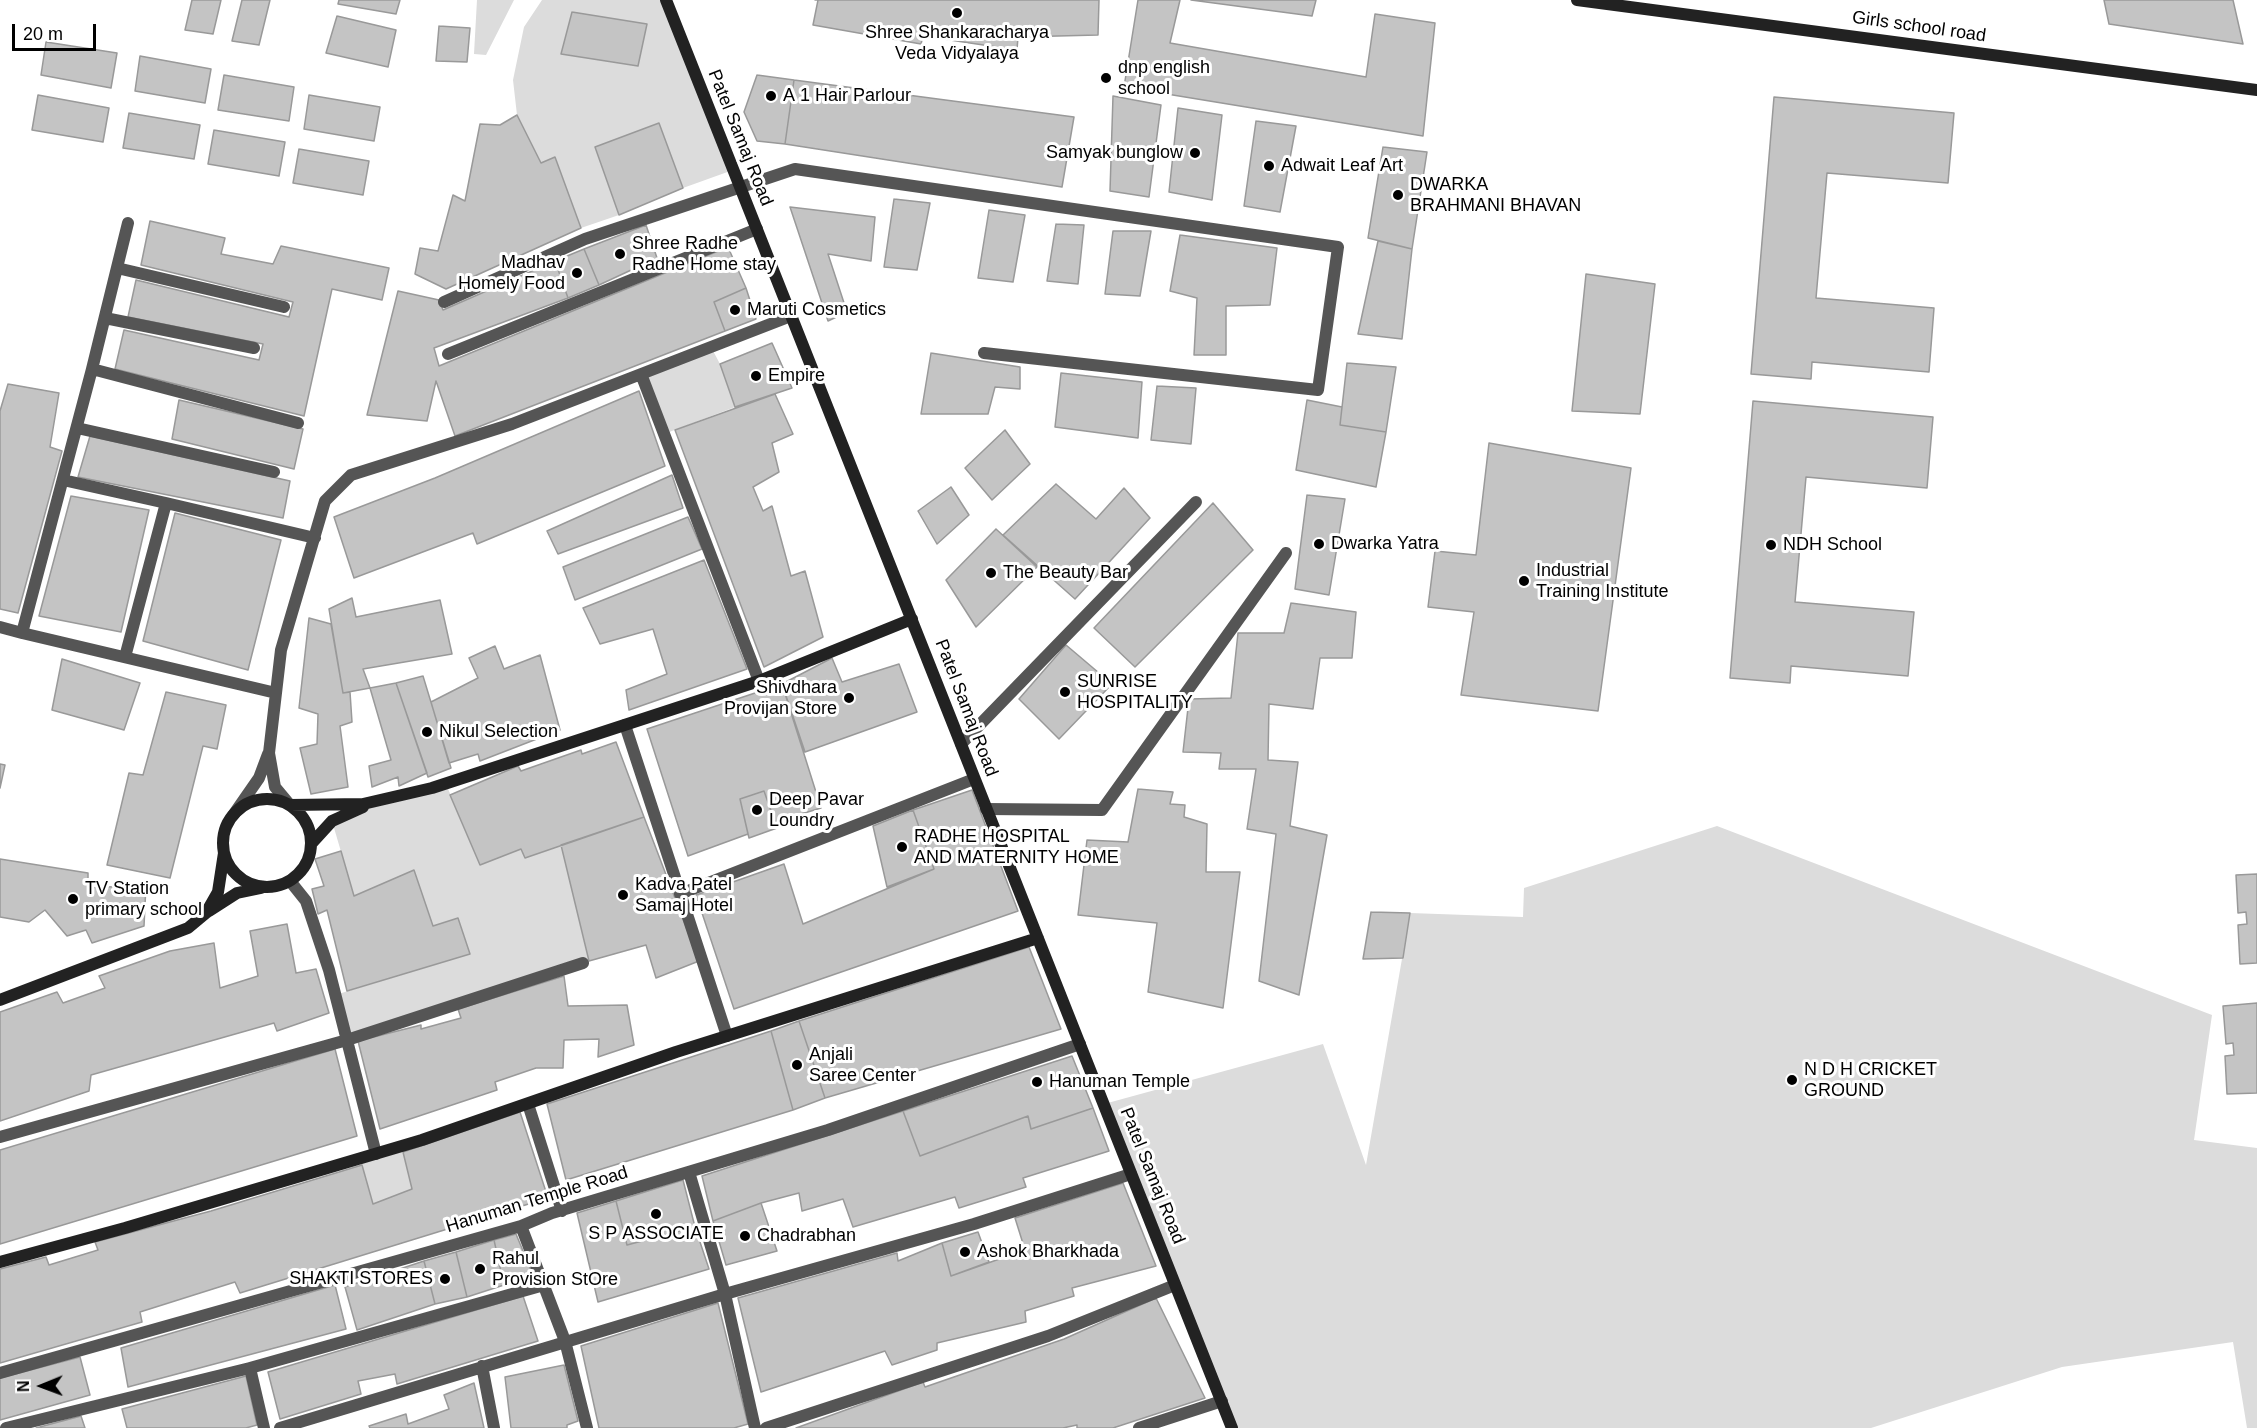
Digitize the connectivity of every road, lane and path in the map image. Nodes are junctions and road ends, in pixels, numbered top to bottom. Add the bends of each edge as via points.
1 (666, 0) edge
2 (1577, 0) edge
3 (2257, 90) edge
4 (740, 186) junction
5 (128, 223) dead end
6 (757, 229) junction
7 (117, 268) junction
8 (444, 302) dead end
9 (284, 307) dead end
10 (792, 316) junction
11 (105, 318) junction
12 (254, 348) dead end
13 (984, 353) dead end
14 (448, 354) dead end
15 (92, 369) junction
16 (640, 374) junction
17 (298, 423) dead end
18 (77, 428) junction
19 (274, 472) dead end
20 (63, 480) junction
21 (1196, 502) dead end
22 (166, 503) junction
23 (315, 538) junction
24 (1286, 553) dead end
25 (912, 619) junction
26 (0, 627) edge
27 (22, 633) junction
28 (125, 657) junction
29 (759, 681) junction
30 (276, 693) junction
31 (625, 725) junction
32 (961, 744) junction
33 (268, 753) junction
34 (974, 779) junction
35 (383, 800) junction
36 (290, 806) junction
37 (986, 809) junction
38 (234, 814) junction
39 (311, 844) junction
40 (224, 853) junction
41 (290, 881) junction
42 (264, 887) junction
43 (680, 894) junction
44 (206, 913) junction
45 (1038, 938) junction
46 (584, 963) dead end
47 (0, 1000) edge
48 (727, 1036) junction
49 (347, 1040) junction
50 (1080, 1044) junction
51 (528, 1104) junction
52 (0, 1137) edge
53 (376, 1154) junction
54 (689, 1172) junction
55 (1131, 1173) junction
56 (562, 1211) junction
57 (521, 1226) junction
58 (0, 1263) edge
59 (544, 1285) junction
60 (1175, 1285) junction
61 (725, 1294) junction
62 (566, 1341) junction
63 (482, 1366) junction
64 (250, 1368) junction
65 (0, 1373) edge
66 (1222, 1401) junction
67 (6, 1428) edge
68 (264, 1428) edge
69 (280, 1428) edge
70 (494, 1428) edge
71 (586, 1428) edge
72 (755, 1428) edge
73 (766, 1428) edge
74 (1139, 1428) edge
75 (1232, 1428) edge

1 - 4 street, Patel Samaj Road
2 - 3 street, Girls school road
4 - 6 street, Patel Samaj Road
4 - 8 street via 585,239
4 - 13 street via 795,169 1338,247 1318,390
5 - 7 street
6 - 10 street, Patel Samaj Road
6 - 14 street
7 - 9 street
7 - 11 street
10 - 16 street
10 - 25 street, Patel Samaj Road
11 - 12 street
11 - 15 street
15 - 17 street
15 - 18 street
16 - 23 street via 512,424 351,475 326,501
16 - 29 street
18 - 19 street
18 - 20 street
20 - 22 street
20 - 27 street
21 - 32 street
22 - 23 street
22 - 28 street
23 - 30 street via 281,650
24 - 37 street via 1102,810
25 - 29 street
25 - 32 street, Patel Samaj Road
26 - 27 street
27 - 28 street
28 - 30 street
29 - 31 street
30 - 33 street
31 - 35 street via 432,788
31 - 43 street
32 - 34 street, Patel Samaj Road
33 - 36 street via 275,787
33 - 38 street via 259,778
34 - 37 street, Patel Samaj Road
34 - 43 street
35 - 36 street
35 - 39 street via 332,821
36 - 38 street via 276,800 261,800 246,804
36 - 39 street via 309,828
37 - 45 street, Patel Samaj Road
38 - 40 street via 225,832
39 - 41 street via 309,858
40 - 42 street via 238,877
40 - 44 street via 218,892
41 - 42 street
41 - 49 street via 306,901
42 - 44 street via 237,893
43 - 48 street
44 - 47 street via 188,928
45 - 48 street
45 - 50 street, Patel Samaj Road
46 - 49 street
48 - 51 street
49 - 52 street
49 - 53 street
50 - 54 street, Hanuman Temple Road via 828,1130
50 - 55 street, Patel Samaj Road
51 - 53 street
51 - 56 street
53 - 58 street
54 - 56 street, Hanuman Temple Road
54 - 61 street
55 - 60 street, Patel Samaj Road
55 - 61 street via 974,1224
56 - 57 street, Hanuman Temple Road
57 - 59 street
57 - 65 street, Hanuman Temple Road
59 - 62 street
59 - 64 street
60 - 66 street, Patel Samaj Road
60 - 73 street via 1048,1336
61 - 62 street
61 - 72 street
62 - 63 street
62 - 71 street
63 - 69 street
63 - 70 street
64 - 67 street
64 - 68 street
66 - 74 street
66 - 75 street, Patel Samaj Road

